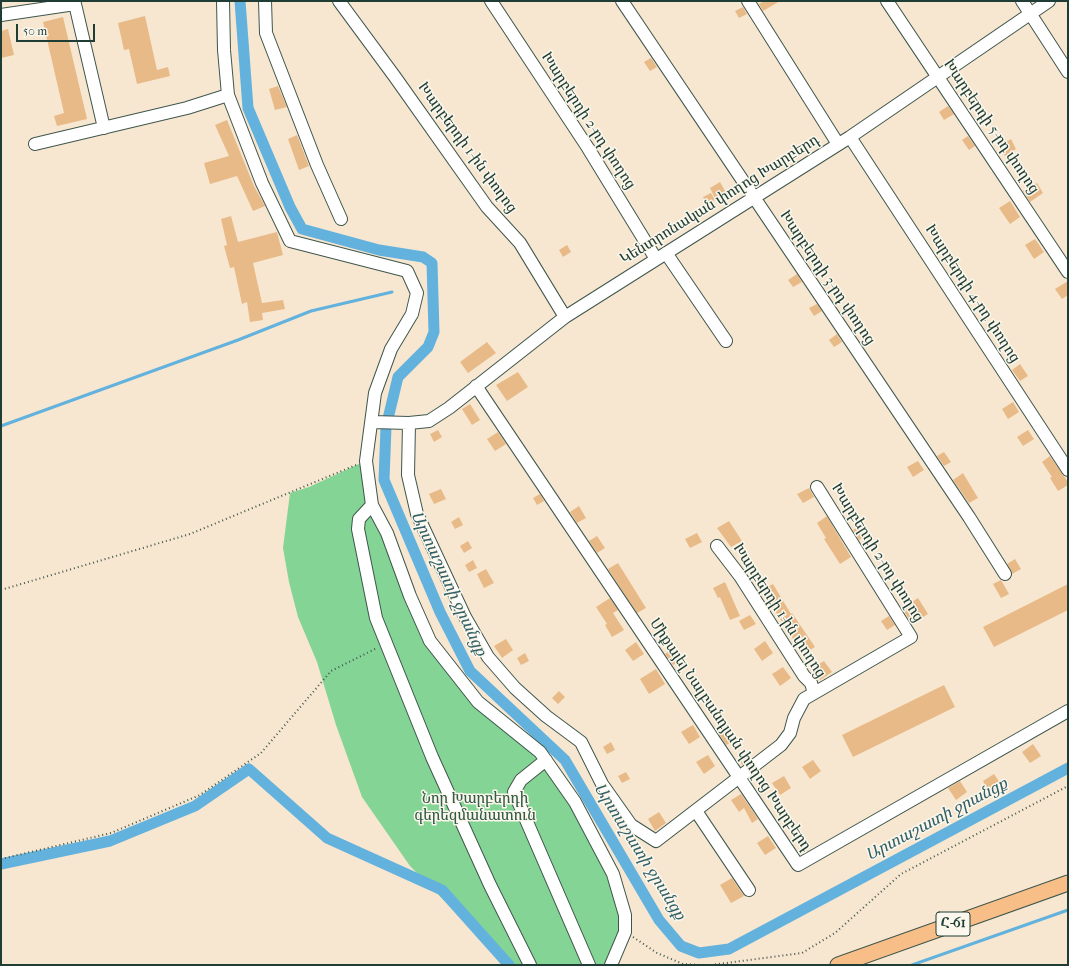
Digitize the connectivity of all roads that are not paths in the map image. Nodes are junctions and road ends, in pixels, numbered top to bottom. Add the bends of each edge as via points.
1 (223, 1) edge
2 (265, 1) edge
3 (339, 1) edge
4 (491, 1) edge
5 (622, 1) edge
6 (748, 1) edge
7 (887, 1) edge
8 (1022, 1) edge
9 (1049, 1) edge
10 (1030, 14) junction
11 (1, 15) edge
12 (1068, 72) edge
13 (939, 77) junction
14 (228, 95) junction
15 (104, 128) junction
16 (850, 137) junction
17 (35, 144) dead end
18 (838, 144) junction
19 (753, 198) junction
20 (341, 219) dead end
21 (661, 256) junction
22 (1068, 272) edge
23 (565, 317) junction
24 (726, 341) dead end
25 (476, 386) junction
26 (372, 422) junction
27 (409, 423) junction
28 (1068, 470) edge
29 (816, 487) dead end
30 (372, 505) junction
31 (717, 546) dead end
32 (1004, 574) dead end
33 (814, 693) junction
34 (1068, 711) edge
35 (546, 760) junction
36 (739, 779) junction
37 (696, 811) junction
38 (1068, 883) edge
39 (749, 890) dead end
40 (530, 965) edge
41 (589, 965) edge
42 (611, 965) edge
43 (838, 965) edge

1 - 14 street
2 - 20 street via 266,33
3 - 23 street, Խարբերդի 1-ին փողոց via 487,207 520,243
4 - 21 street, Խարբերդի 2-րդ փողոց
5 - 19 street, Խարբերդի 3-րդ փողոց
6 - 18 street
7 - 13 street, Խարբերդի 5-րդ փողոց
8 - 10 street
9 - 10 street, Կենտրոնական փողոց Խարբերդ
10 - 12 street
10 - 13 street, Կենտրոնական փողոց Խարբերդ
11 - 15 street via 75,4
13 - 16 street, Կենտրոնական փողոց Խարբերդ
13 - 22 street, Խարբերդի 5-րդ փողոց
14 - 15 street via 187,108
14 - 26 street via 262,183 290,241 407,271 417,293 412,314 391,349 375,392
15 - 17 street
16 - 18 street, Կենտրոնական փողոց Խարբերդ
16 - 28 street, Խարբերդի 4-րդ փողոց
18 - 19 street, Կենտրոնական փողոց Խարբերդ
19 - 21 street, Կենտրոնական փողոց Խարբերդ
19 - 32 street, Խարբերդի 3-րդ փողոց
21 - 23 street, Կենտրոնական փողոց Խարբերդ
21 - 24 street, Խարբերդի 2-րդ փողոց
23 - 25 street, Կենտրոնական փողոց Խարբերդ
25 - 27 street, Կենտրոնական փողոց Խարբերդ via 429,421
25 - 36 street, Միքայել Նալբանդյան փողոց Խարբերդ
26 - 27 street, Կենտրոնական փողոց Խարբերդ
26 - 30 street via 366,461
27 - 37 street via 408,475 417,514 462,610 488,657 515,688 546,716 581,742 602,784 631,825 656,841
29 - 33 street, Խարբերդի 2-րդ փողոց via 911,637
30 - 35 street via 387,533 430,642 478,702 540,752
30 - 40 street via 358,519 358,529 376,618 432,757
31 - 33 street, Խարբերդի 1-ին փողոց via 811,683
33 - 36 street via 804,700 794,718 790,733 781,745
34 - 36 street, Միքայել Նալբանդյան փողոց Խարբերդ via 798,865
35 - 41 street via 521,780 514,792
35 - 42 street via 575,802 614,874 625,915 625,932
36 - 37 street
37 - 39 street
38 - 43 main road, Հ-61

